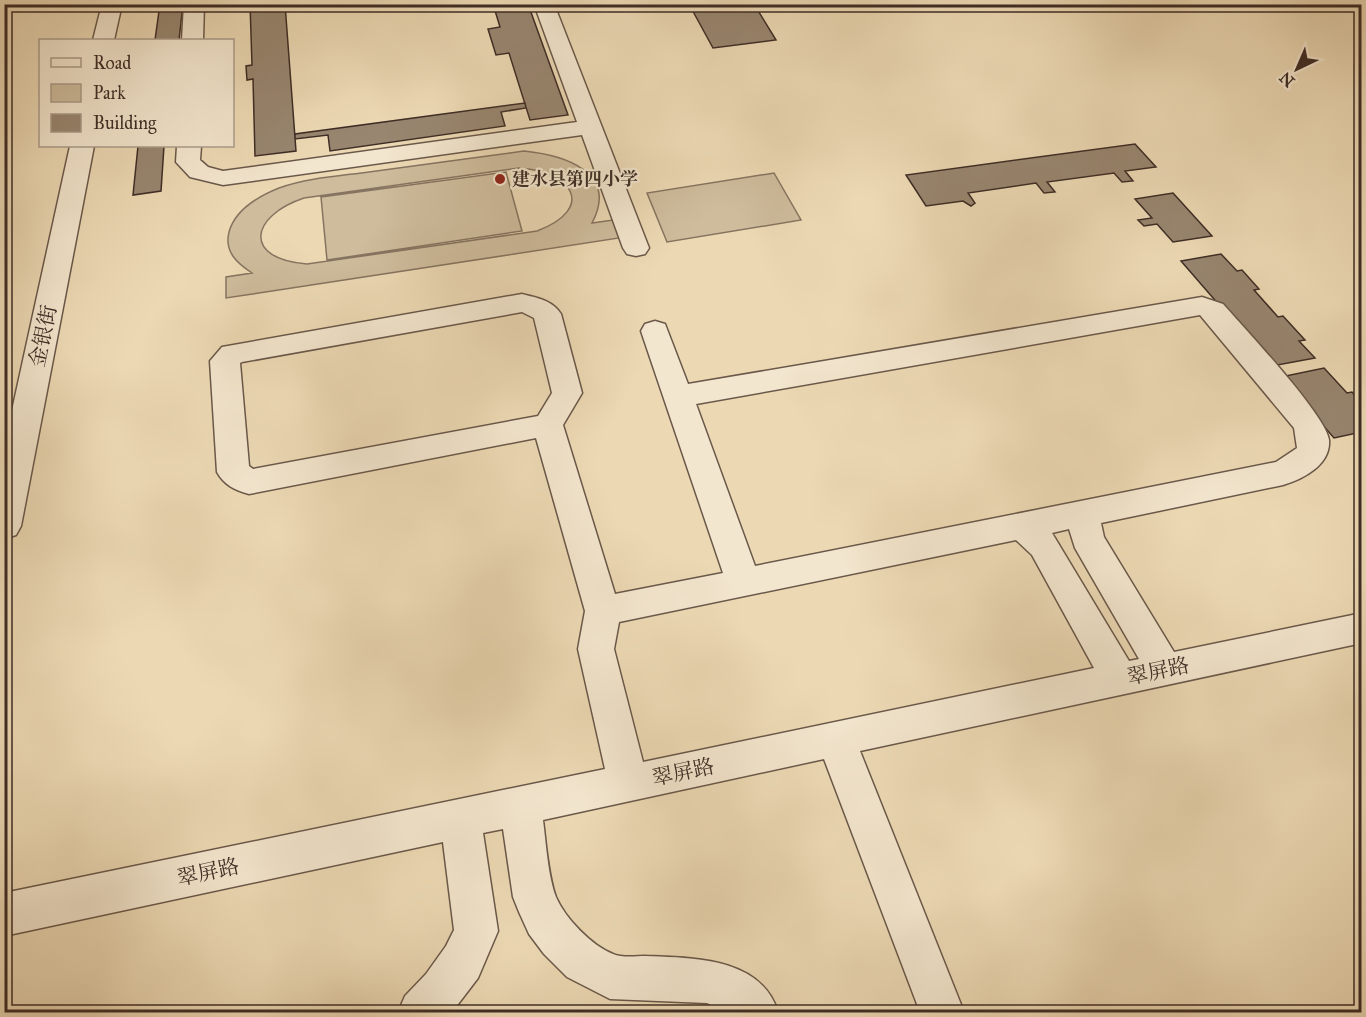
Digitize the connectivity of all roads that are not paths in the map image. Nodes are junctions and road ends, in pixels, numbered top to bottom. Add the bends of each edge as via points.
1 (112, 4) edge
2 (194, 4) edge
3 (544, 4) edge
4 (104, 39) edge
5 (193, 39) edge
6 (591, 127) junction
7 (82, 147) edge
8 (189, 147) edge
9 (636, 248) dead end
10 (655, 331) dead end
11 (678, 396) junction
12 (548, 425) junction
13 (1083, 514) junction
14 (4, 526) edge
15 (1023, 527) junction
16 (744, 584) junction
17 (603, 611) junction
18 (1362, 628) edge
19 (1165, 670) junction
20 (1120, 680) junction
21 (836, 740) junction
22 (628, 783) junction
23 (520, 806) junction
24 (461, 819) junction
25 (4, 915) edge
26 (421, 1012) edge
27 (756, 1012) edge
28 (942, 1012) edge

1 - 4 street
2 - 5 street
3 - 6 street
6 - 8 street via 223,178 199,172 188,162
6 - 9 street
7 - 14 street, 金银街
10 - 11 street
11 - 13 street via 1202,306 1214,310 1308,424 1314,438 1313,448 1302,464 1283,473
11 - 16 street
12 - 12 street via 249,482 233,472 225,361 232,354 245,351 522,303 547,314 567,393
12 - 17 street
13 - 15 street
13 - 19 street via 1087,539
15 - 16 street
15 - 20 street via 1044,546
16 - 17 street
17 - 22 street via 596,649
18 - 19 street, 翠屏路
19 - 20 street, 翠屏路
20 - 21 street, 翠屏路
21 - 22 street, 翠屏路
21 - 28 street
22 - 23 street, 翠屏路
23 - 24 street, 翠屏路
23 - 27 street via 534,897 559,939 583,961 610,977 721,985 734,991
24 - 25 street, 翠屏路
24 - 26 street via 476,931 462,962

